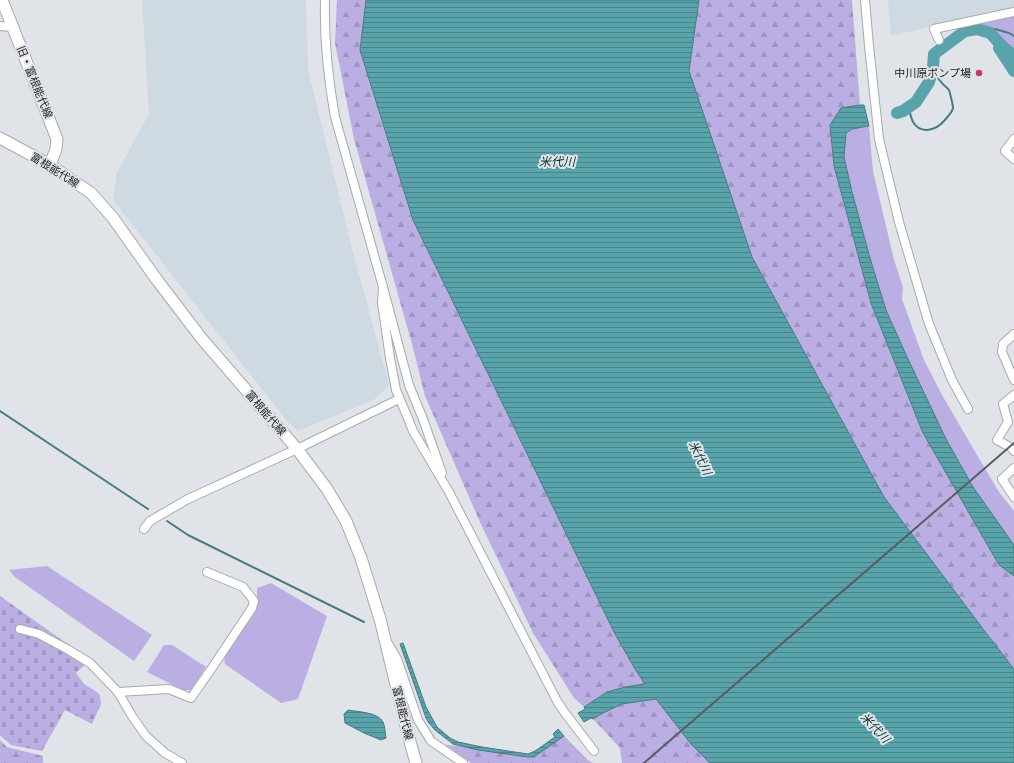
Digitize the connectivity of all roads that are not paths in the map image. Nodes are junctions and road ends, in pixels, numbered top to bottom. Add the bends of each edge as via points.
1 (2, 0) edge
2 (325, 0) edge
3 (865, 0) edge
4 (1014, 12) edge
5 (0, 26) edge
6 (12, 26) junction
7 (940, 40) dead end
8 (0, 138) edge
9 (1014, 139) edge
10 (1014, 159) edge
11 (50, 165) junction
12 (383, 287) junction
13 (1014, 334) edge
14 (1014, 380) edge
15 (1014, 395) edge
16 (400, 399) junction
17 (968, 409) dead end
18 (297, 449) junction
19 (1012, 449) edge
20 (1014, 468) edge
21 (449, 492) junction
22 (1014, 497) edge
23 (144, 529) dead end
24 (207, 572) dead end
25 (20, 629) dead end
26 (385, 639) junction
27 (118, 692) junction
28 (594, 751) dead end
29 (182, 763) edge
30 (416, 763) edge
31 (463, 763) edge

1 - 6 main road, 旧・富根能代線
2 - 12 street via 326,48 335,117
3 - 17 street via 879,139 899,222 929,324 952,380
4 - 7 street via 934,29
5 - 6 street
6 - 11 main road, 旧・富根能代線 via 57,139
8 - 11 main road, 富根能代線
9 - 10 street via 1005,151
11 - 18 main road, 富根能代線 via 91,193 113,218 202,339
12 - 16 street via 382,303 390,358
12 - 21 street via 409,386
13 - 14 street via 1003,344 1002,352
15 - 19 street via 1003,404 1008,422 997,440
16 - 18 street
16 - 21 street via 413,431
18 - 23 street via 188,499 150,520
18 - 26 main road, 富根能代線 via 327,489 346,521 361,558
20 - 22 street via 1002,479
21 - 28 street via 557,700
24 - 27 street via 243,587 254,601 252,608 191,698 169,689
25 - 27 street via 39,634 67,648 90,663
26 - 30 main road, 富根能代線
26 - 31 street via 397,658 418,720 431,741
27 - 29 street via 146,736 165,753

